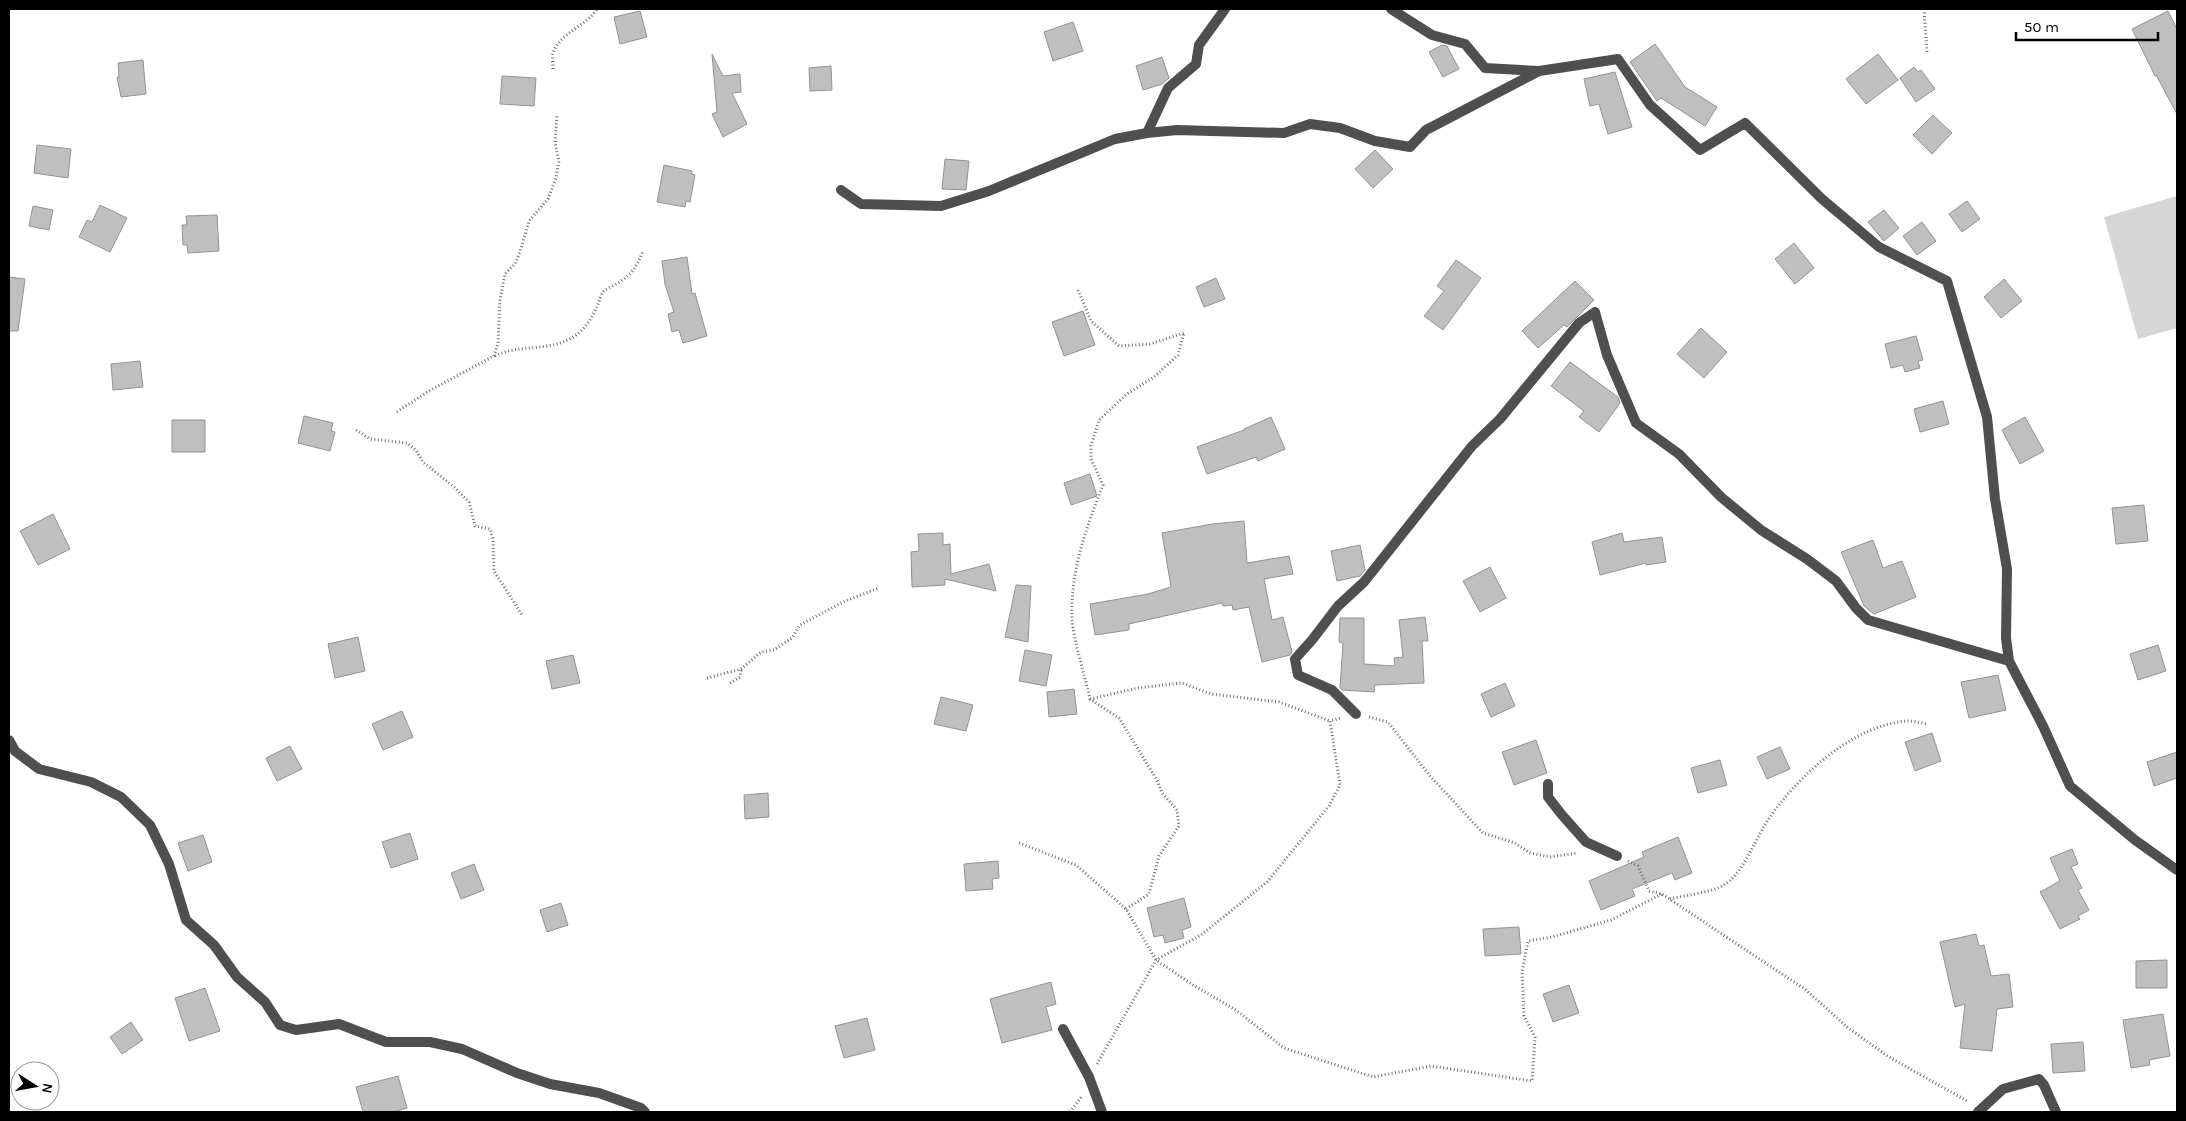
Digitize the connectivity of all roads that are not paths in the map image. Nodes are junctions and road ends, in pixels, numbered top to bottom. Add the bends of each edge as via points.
1 (1225, 9) edge
2 (1391, 9) edge
3 (1539, 71) junction
4 (1147, 133) junction
5 (841, 190) dead end
6 (2009, 661) junction
7 (1356, 714) road end
8 (9, 740) edge
9 (1548, 784) dead end
10 (1617, 856) road end
11 (2177, 870) edge
12 (1064, 1029) dead end
13 (1980, 1110) edge
14 (645, 1112) edge
15 (1102, 1112) edge
16 (2056, 1112) edge

1 - 4 street via 1200,45 1196,64 1168,88
2 - 3 street via 1432,35 1465,44 1485,68
3 - 4 street via 1426,130 1410,147 1375,141 1340,128 1310,124 1284,133 1177,130
3 - 6 street via 1618,60 1650,106 1700,150 1746,123 1822,199 1879,247 1947,281 1987,417 1995,499 2007,569
4 - 5 street via 1115,138 989,191 941,206 861,204
6 - 7 street via 1868,620 1836,581 1807,558 1761,530 1721,497 1678,454 1636,423 1607,355 1595,312 1579,323 1500,419 1472,446 1364,582 1338,606 1295,659 1298,675 1332,690
6 - 11 street via 2070,786
8 - 14 street via 14,751 38,769 91,782 121,797 150,825 169,864 186,920 214,945 237,977 265,1002 280,1024 296,1030 339,1024 386,1042 430,1042 462,1049 517,1073 550,1084 599,1093
9 - 10 street via 1548,796 1586,842
12 - 15 street via 1089,1077
13 - 16 street via 2003,1089 2039,1079

